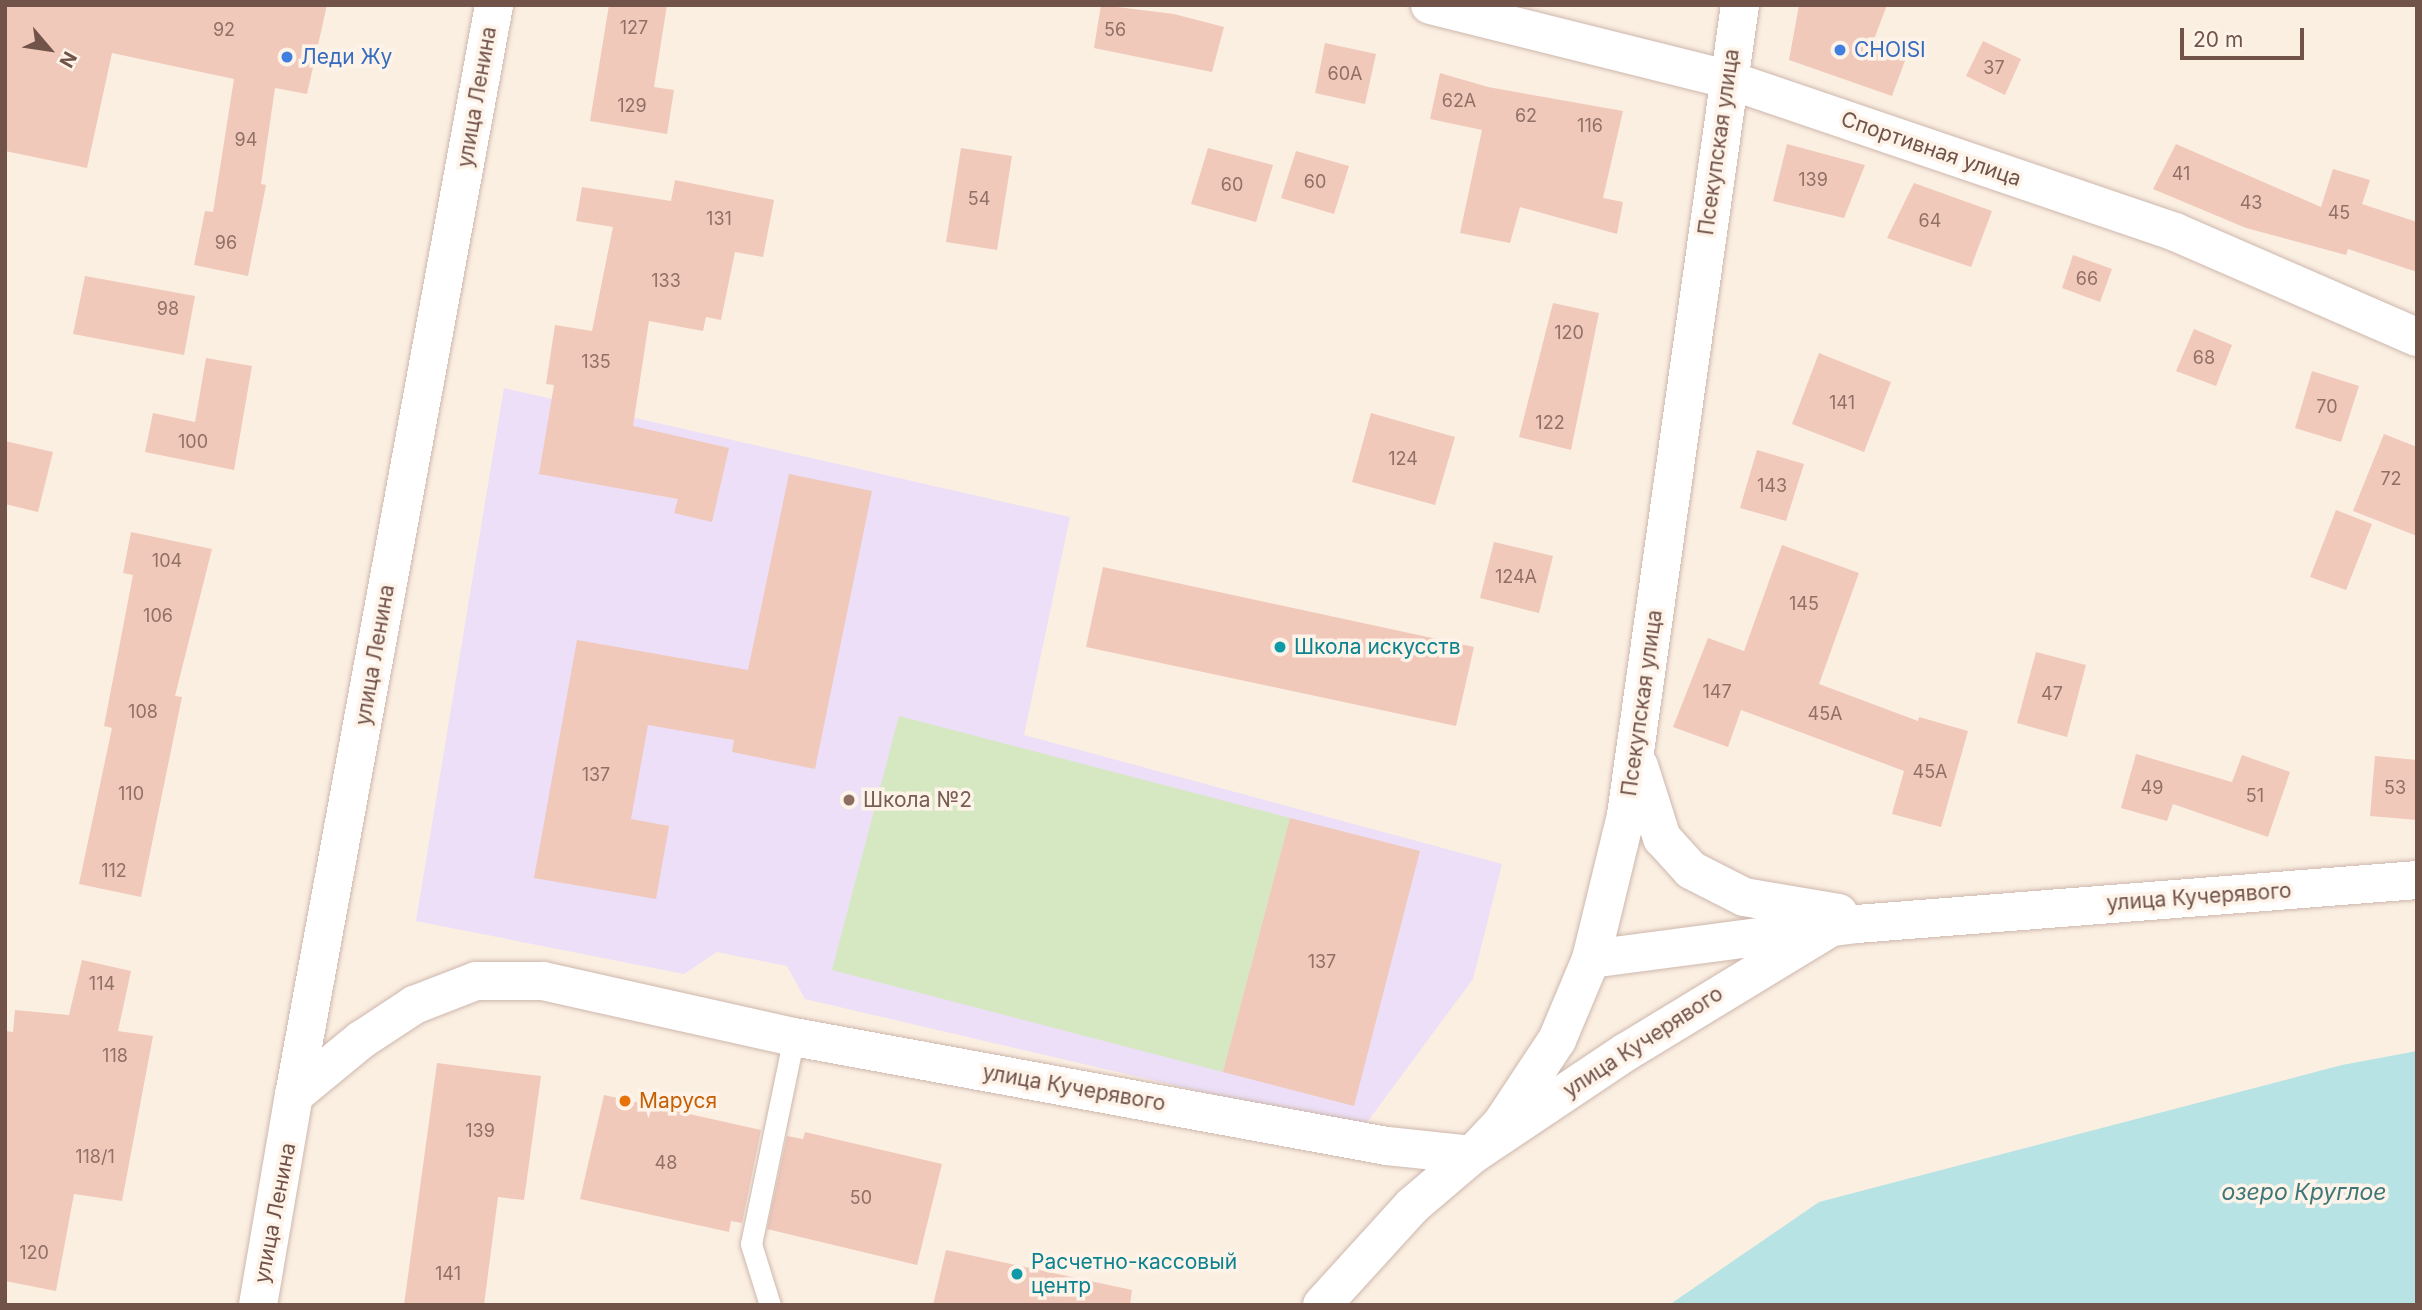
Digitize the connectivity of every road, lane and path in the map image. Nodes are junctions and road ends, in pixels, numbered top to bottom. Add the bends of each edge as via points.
1 (494, 5) edge
2 (1430, 5) edge
3 (1740, 5) edge
4 (1726, 79) junction
5 (2417, 337) edge
6 (1635, 750) junction
7 (2417, 880) edge
8 (1897, 920) junction
9 (1827, 930) junction
10 (1591, 959) junction
11 (794, 1037) junction
12 (294, 1095) junction
13 (1472, 1155) junction
14 (258, 1305) edge
15 (770, 1305) edge
16 (1322, 1305) edge

1 - 12 street, улица Ленина
2 - 4 street, Спортивная улица
3 - 4 street, Псекупская улица
4 - 5 street, Спортивная улица via 2175,232
4 - 6 street, Псекупская улица
6 - 8 street, улица Кучерявого via 1654,821 1674,854 1691,870 1723,889 1774,905
6 - 10 street, Псекупская улица via 1618,860
7 - 8 street, улица Кучерявого
8 - 9 street, улица Кучерявого
9 - 10 street, улица Кучерявого
9 - 13 street, улица Кучерявого via 1626,1052
10 - 13 street, Псекупская улица via 1538,1071
11 - 12 street, улица Кучерявого via 543,981 476,981 414,1005 361,1040
11 - 13 street, улица Кучерявого via 1387,1146
11 - 15 lane via 751,1244
12 - 14 street, улица Ленина
13 - 16 street, Псекупская улица via 1412,1206

